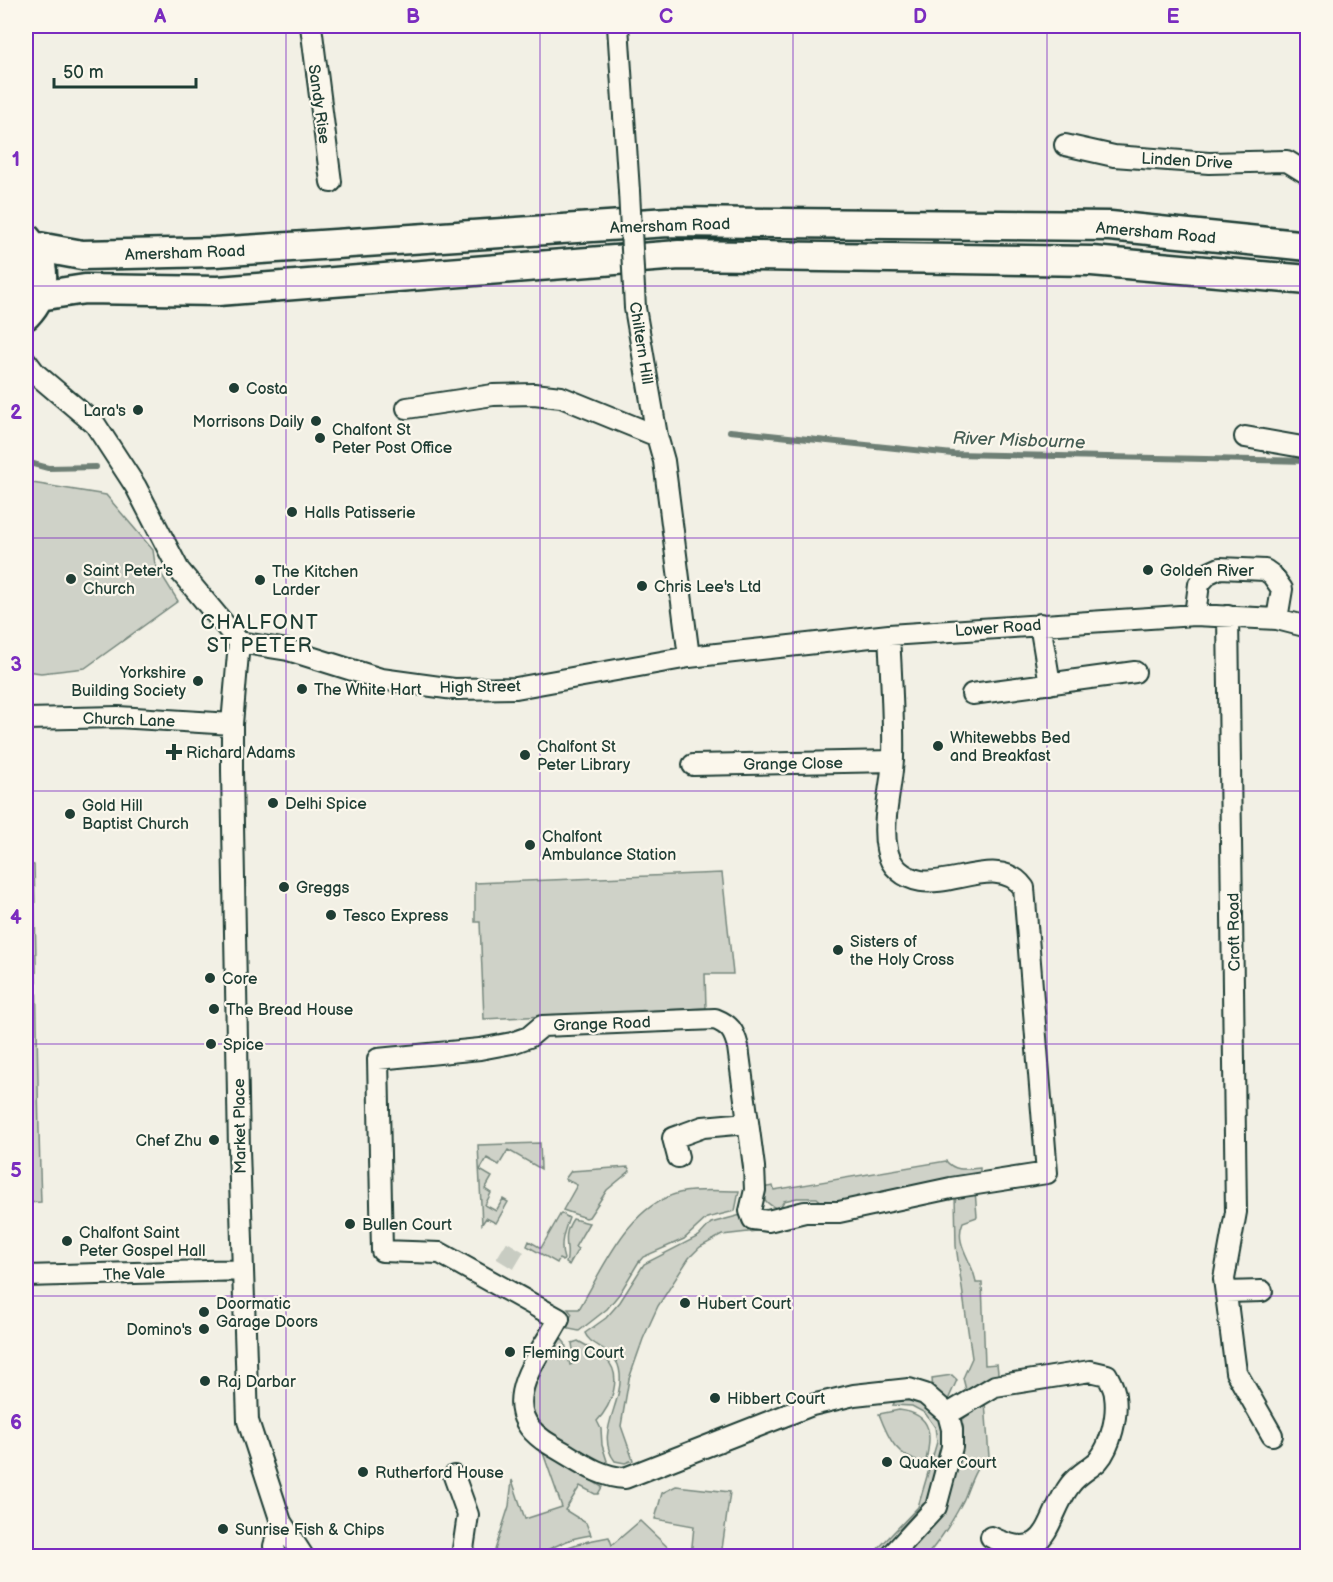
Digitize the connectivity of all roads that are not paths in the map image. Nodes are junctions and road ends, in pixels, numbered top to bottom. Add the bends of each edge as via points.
1 (311, 26) edge
2 (618, 26) edge
3 (1065, 145) dead end
4 (1308, 174) edge
5 (331, 182) dead end
6 (29, 242) edge
7 (1308, 246) edge
8 (1308, 280) edge
9 (32, 305) edge
10 (26, 361) edge
11 (407, 408) dead end
12 (657, 436) junction
13 (1245, 437) dead end
14 (1308, 448) edge
15 (1195, 615) junction
16 (1228, 616) junction
17 (1277, 619) junction
18 (1040, 624) junction
19 (1308, 627) edge
20 (889, 635) junction
21 (239, 642) junction
22 (688, 657) junction
23 (1135, 672) dead end
24 (1050, 684) junction
25 (972, 694) dead end
26 (26, 719) edge
27 (232, 724) junction
28 (893, 760) junction
29 (693, 765) dead end
30 (747, 1123) junction
31 (678, 1157) dead end
32 (243, 1270) junction
33 (26, 1276) edge
34 (1262, 1291) dead end
35 (1226, 1292) junction
36 (948, 1414) junction
37 (1272, 1436) dead end
38 (454, 1476) dead end
39 (281, 1522) junction
40 (991, 1537) dead end
41 (276, 1557) edge
42 (303, 1557) edge
43 (462, 1557) edge
44 (891, 1557) edge

1 - 5 street, Sandy Rise
2 - 12 street, Chiltern Hill, bridge via 635,308
3 - 4 street, Linden Drive via 1114,156 1209,163 1287,161
6 - 7 highway, Amersham Road via 82,255 215,252 668,222 1110,226
6 - 9 highway via 41,262 43,279
8 - 9 highway, Amersham Road via 1092,261 680,255 218,291 85,289
10 - 21 street via 36,375 95,424 136,486 179,570
11 - 12 street via 492,395 561,397
12 - 22 street, Chiltern Hill via 664,461
13 - 14 street
15 - 16 street, Lower Road
15 - 17 street via 1197,591 1203,578 1220,568 1265,570 1282,589
15 - 18 street, Lower Road
16 - 17 street, Lower Road
16 - 35 street, Croft Road via 1236,1212 1224,1279
17 - 19 street, Lower Road
18 - 20 street, Lower Road
18 - 24 street
20 - 22 street, Lower Road
20 - 28 street, Grange Road
21 - 22 street, High Street via 288,650 381,679 454,689 516,688
21 - 27 street
23 - 24 street
24 - 25 street
26 - 27 street, Church Lane via 118,717
27 - 32 street, Market Place
28 - 29 street, Grange Close
28 - 30 street, Grange Road via 886,833 893,866 905,876 923,881 1006,874 1024,888 1047,1173 839,1212 805,1212 760,1221 753,1219 750,1211 755,1190
30 - 31 street via 703,1127 673,1138
30 - 36 street, Grange Road via 734,1033 727,1024 715,1019 542,1026 512,1043 378,1059 382,1251 440,1253 559,1319 525,1379 520,1395 522,1409 529,1426 542,1439 613,1478 625,1478 812,1405 854,1395 909,1389 925,1394
32 - 33 street, The Vale
32 - 39 street, Market Place via 248,1421
34 - 35 street
35 - 37 street, Croft Road via 1236,1371
36 - 40 street via 995,1386 1090,1371 1107,1375 1116,1395 1114,1428 1100,1459 1070,1485 1046,1534 1023,1546
36 - 44 street via 952,1446 936,1507
38 - 43 street via 468,1515
39 - 41 street via 274,1546
39 - 42 street, Market Place

